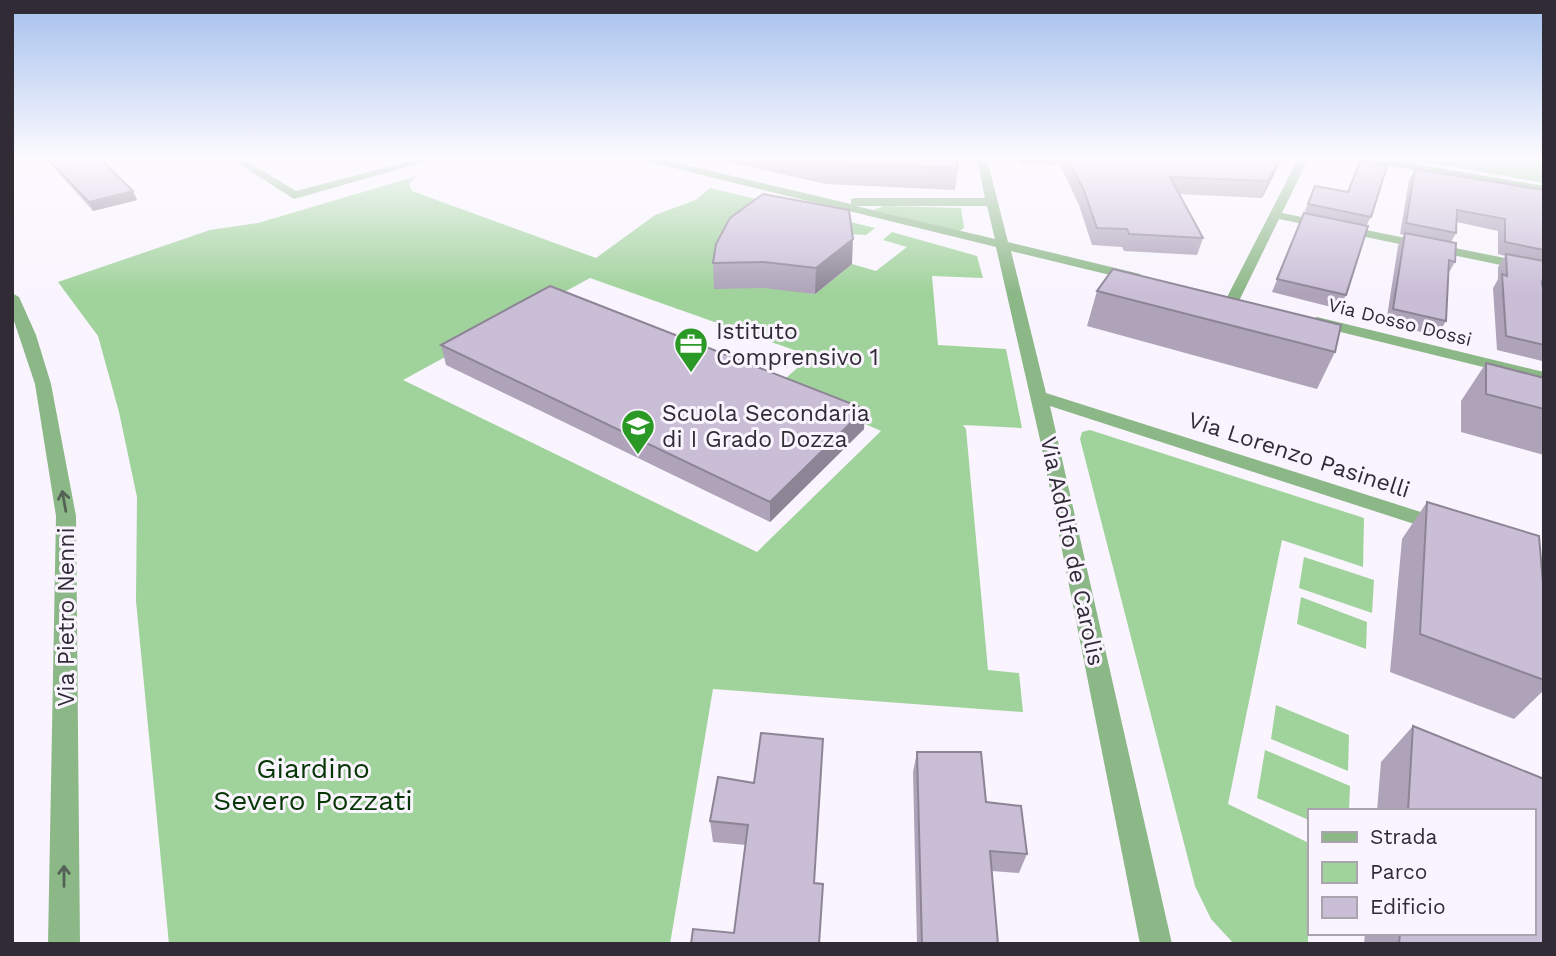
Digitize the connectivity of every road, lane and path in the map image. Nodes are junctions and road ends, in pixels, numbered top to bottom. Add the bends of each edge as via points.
1 (829, 204) edge
2 (993, 204) edge
3 (1281, 204) edge
4 (1276, 215) junction
5 (1003, 245) junction
6 (1544, 270) edge
7 (1155, 282) edge
8 (12, 297) edge
9 (1233, 301) edge
10 (1300, 317) edge
11 (1544, 377) edge
12 (1040, 397) junction
13 (1452, 529) edge
14 (64, 944) edge
15 (1156, 944) edge

1 - 5 street
2 - 5 street, Via Adolfo de Carolis
3 - 4 street
4 - 6 street
4 - 9 street
5 - 7 street
5 - 12 street, Via Adolfo de Carolis
14 -> 8 street, Via Pietro Nenni via 66,516 43,384
10 - 11 street, Via Dosso Dossi
12 - 13 street, Via Lorenzo Pasinelli
12 - 15 street, Via Adolfo de Carolis

